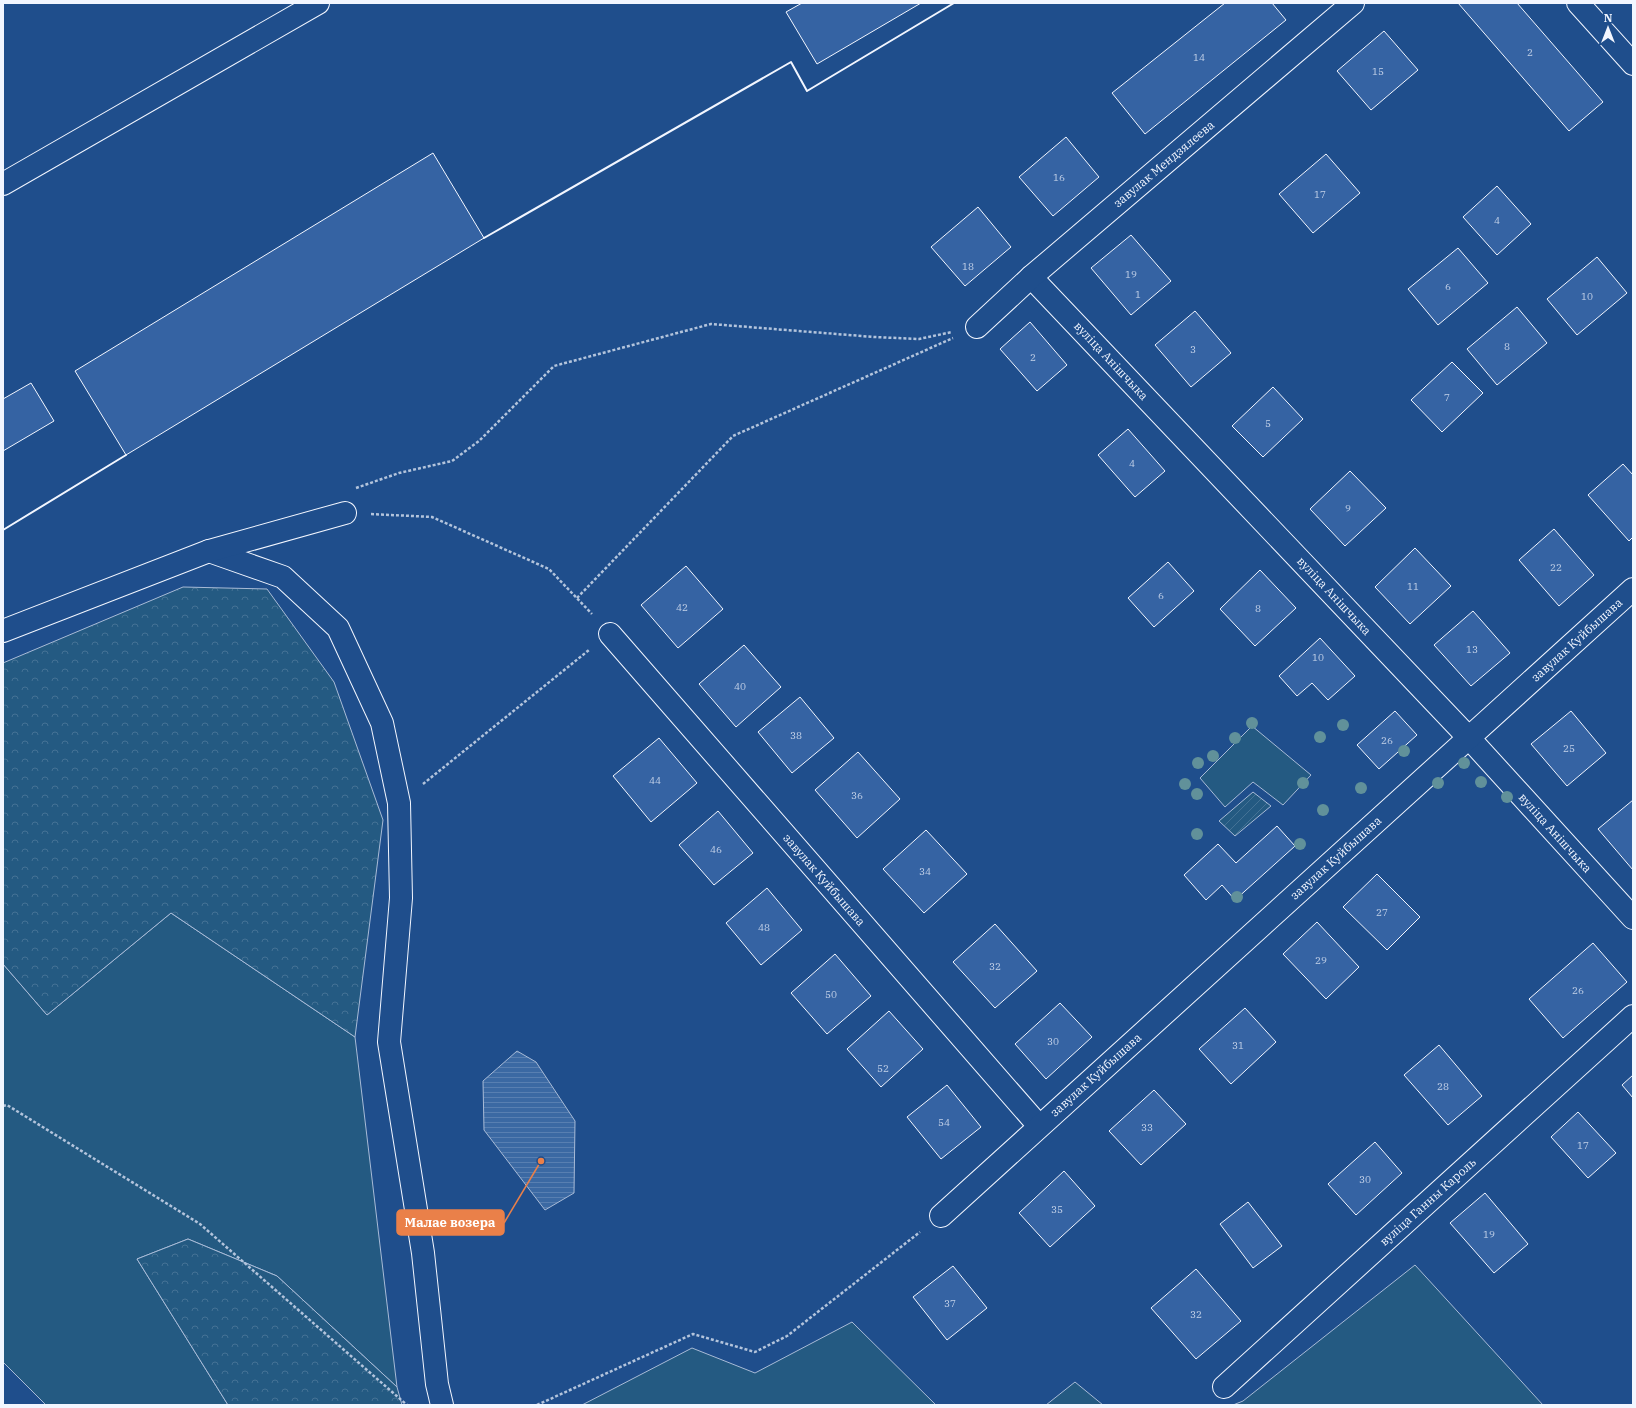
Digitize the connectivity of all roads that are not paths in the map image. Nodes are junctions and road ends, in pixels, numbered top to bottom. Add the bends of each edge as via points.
1 (318, 3) edge
2 (1353, 3) edge
3 (1578, 3) edge
4 (1633, 64) edge
5 (3, 184) edge
6 (1031, 277) junction
7 (977, 327) road end
8 (345, 513) road end
9 (209, 551) junction
10 (1633, 589) edge
11 (3, 631) edge
12 (610, 634) road end
13 (1469, 738) junction
14 (1633, 918) edge
15 (1633, 1016) edge
16 (1039, 1126) junction
17 (941, 1216) road end
18 (1224, 1387) dead end
19 (442, 1405) edge

1 - 5 street
2 - 6 street, завулак Мендзялеева
3 - 4 street
6 - 7 street, завулак Мендзялеева
6 - 13 street, вуліца Анішчыка
8 - 9 street
9 - 11 street
9 - 19 street via 283,577 338,628 382,723 399,803 401,898 389,1042 423,1253 437,1384
10 - 13 street, завулак Куйбышава
12 - 16 street, завулак Куйбышава
13 - 14 street, вуліца Анішчыка
13 - 16 street, завулак Куйбышава
15 - 18 street, вуліца Ганны Кароль
16 - 17 street, завулак Куйбышава

